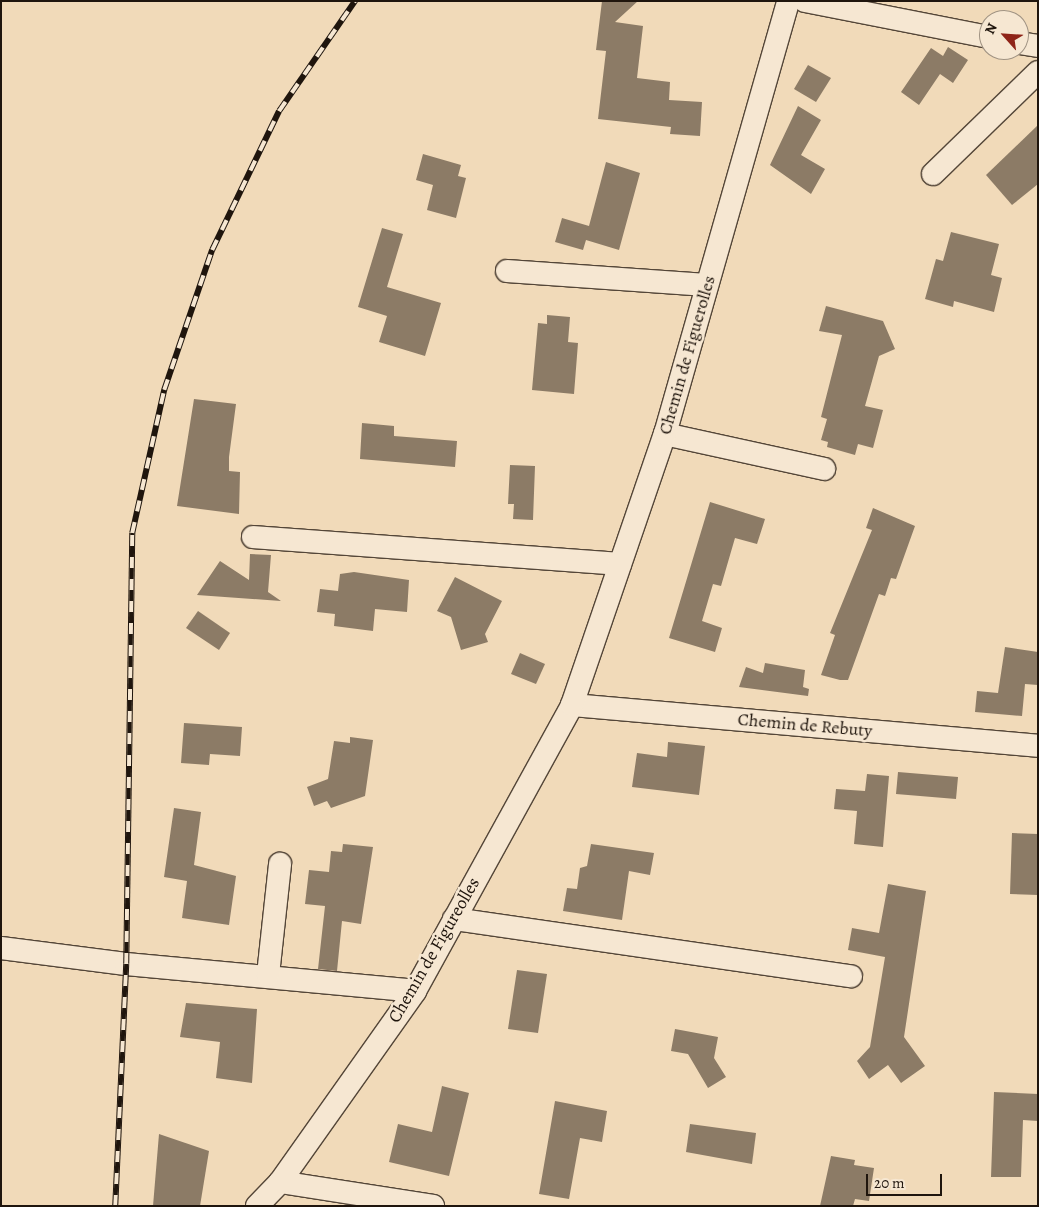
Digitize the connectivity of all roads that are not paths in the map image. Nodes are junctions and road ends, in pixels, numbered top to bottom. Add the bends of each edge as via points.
1 (788, 1) edge
2 (805, 1) edge
3 (979, 35) edge
4 (1038, 72) edge
5 (933, 174) dead end
6 (507, 271) dead end
7 (708, 285) junction
8 (665, 434) junction
9 (824, 469) dead end
10 (253, 537) dead end
11 (620, 564) junction
12 (572, 705) junction
13 (1038, 746) edge
14 (280, 864) dead end
15 (454, 919) junction
16 (1, 948) edge
17 (268, 975) junction
18 (852, 976) dead end
19 (415, 990) junction
20 (280, 1182) junction
21 (257, 1206) edge
22 (433, 1206) edge

1 - 7 street, Chemin de Figuerolles
2 - 3 street
4 - 5 street
6 - 7 street
7 - 8 street, Chemin de Figuerolles
8 - 9 street
8 - 11 street, Chemin de Figuerolles
10 - 11 street
11 - 12 street, Chemin de Figuerolles
12 - 13 street, Chemin de Rebuty
12 - 15 street, Chemin de Figureolles
14 - 17 street
15 - 18 street
15 - 19 street, Chemin de Figureolles
16 - 17 street via 126,964
17 - 19 street
19 - 20 street, Chemin de Figureolles
20 - 21 street, Chemin de Figureolles
20 - 22 street

